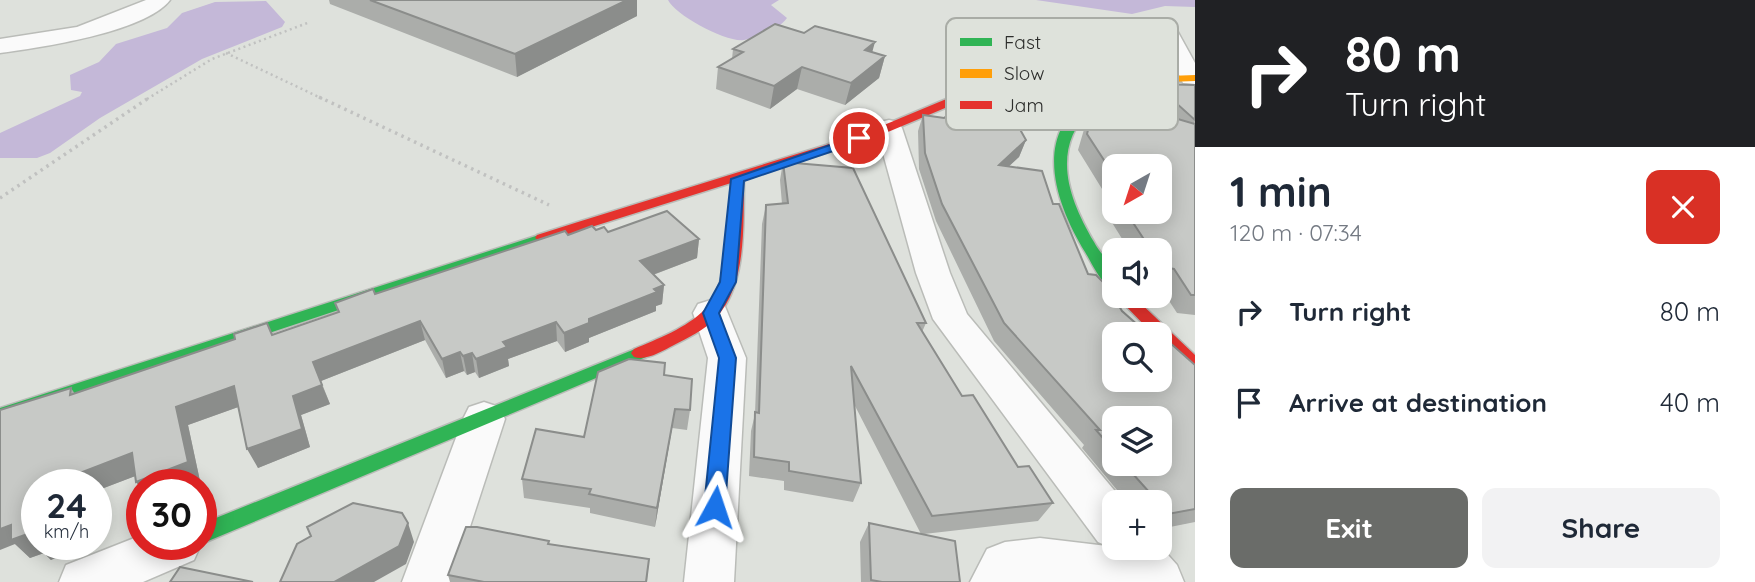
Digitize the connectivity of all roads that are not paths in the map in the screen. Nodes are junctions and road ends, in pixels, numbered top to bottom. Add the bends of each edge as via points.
1 (160, 0) edge
2 (0, 46) edge
3 (1178, 50) edge
4 (1193, 78) edge
5 (946, 105) edge
6 (889, 128) junction
7 (1067, 130) edge
8 (738, 179) junction
9 (1102, 269) edge
10 (1140, 308) edge
11 (711, 313) junction
12 (1180, 340) edge
13 (1195, 366) edge
14 (0, 415) edge
15 (484, 419) junction
16 (1102, 511) edge
17 (217, 527) edge
18 (139, 560) edge
19 (169, 560) edge
20 (1141, 560) edge
21 (84, 582) edge
22 (156, 582) edge
23 (427, 582) edge
24 (709, 582) edge
25 (995, 582) edge
26 (1147, 582) edge
27 (1159, 582) edge

1 - 2 street via 104,26 44,42
3 - 4 street
5 - 6 street
6 - 8 street
6 - 16 street via 951,319
7 - 9 street via 1058,166 1080,230
8 - 11 street via 728,282
8 - 14 street via 587,223
10 - 12 street
11 - 15 street via 659,345
11 - 24 street via 727,358
12 - 13 street
15 - 17 street
15 - 23 street
18 - 21 street
19 - 22 street
20 - 27 street
25 - 26 street via 1005,566 1030,560 1092,567

